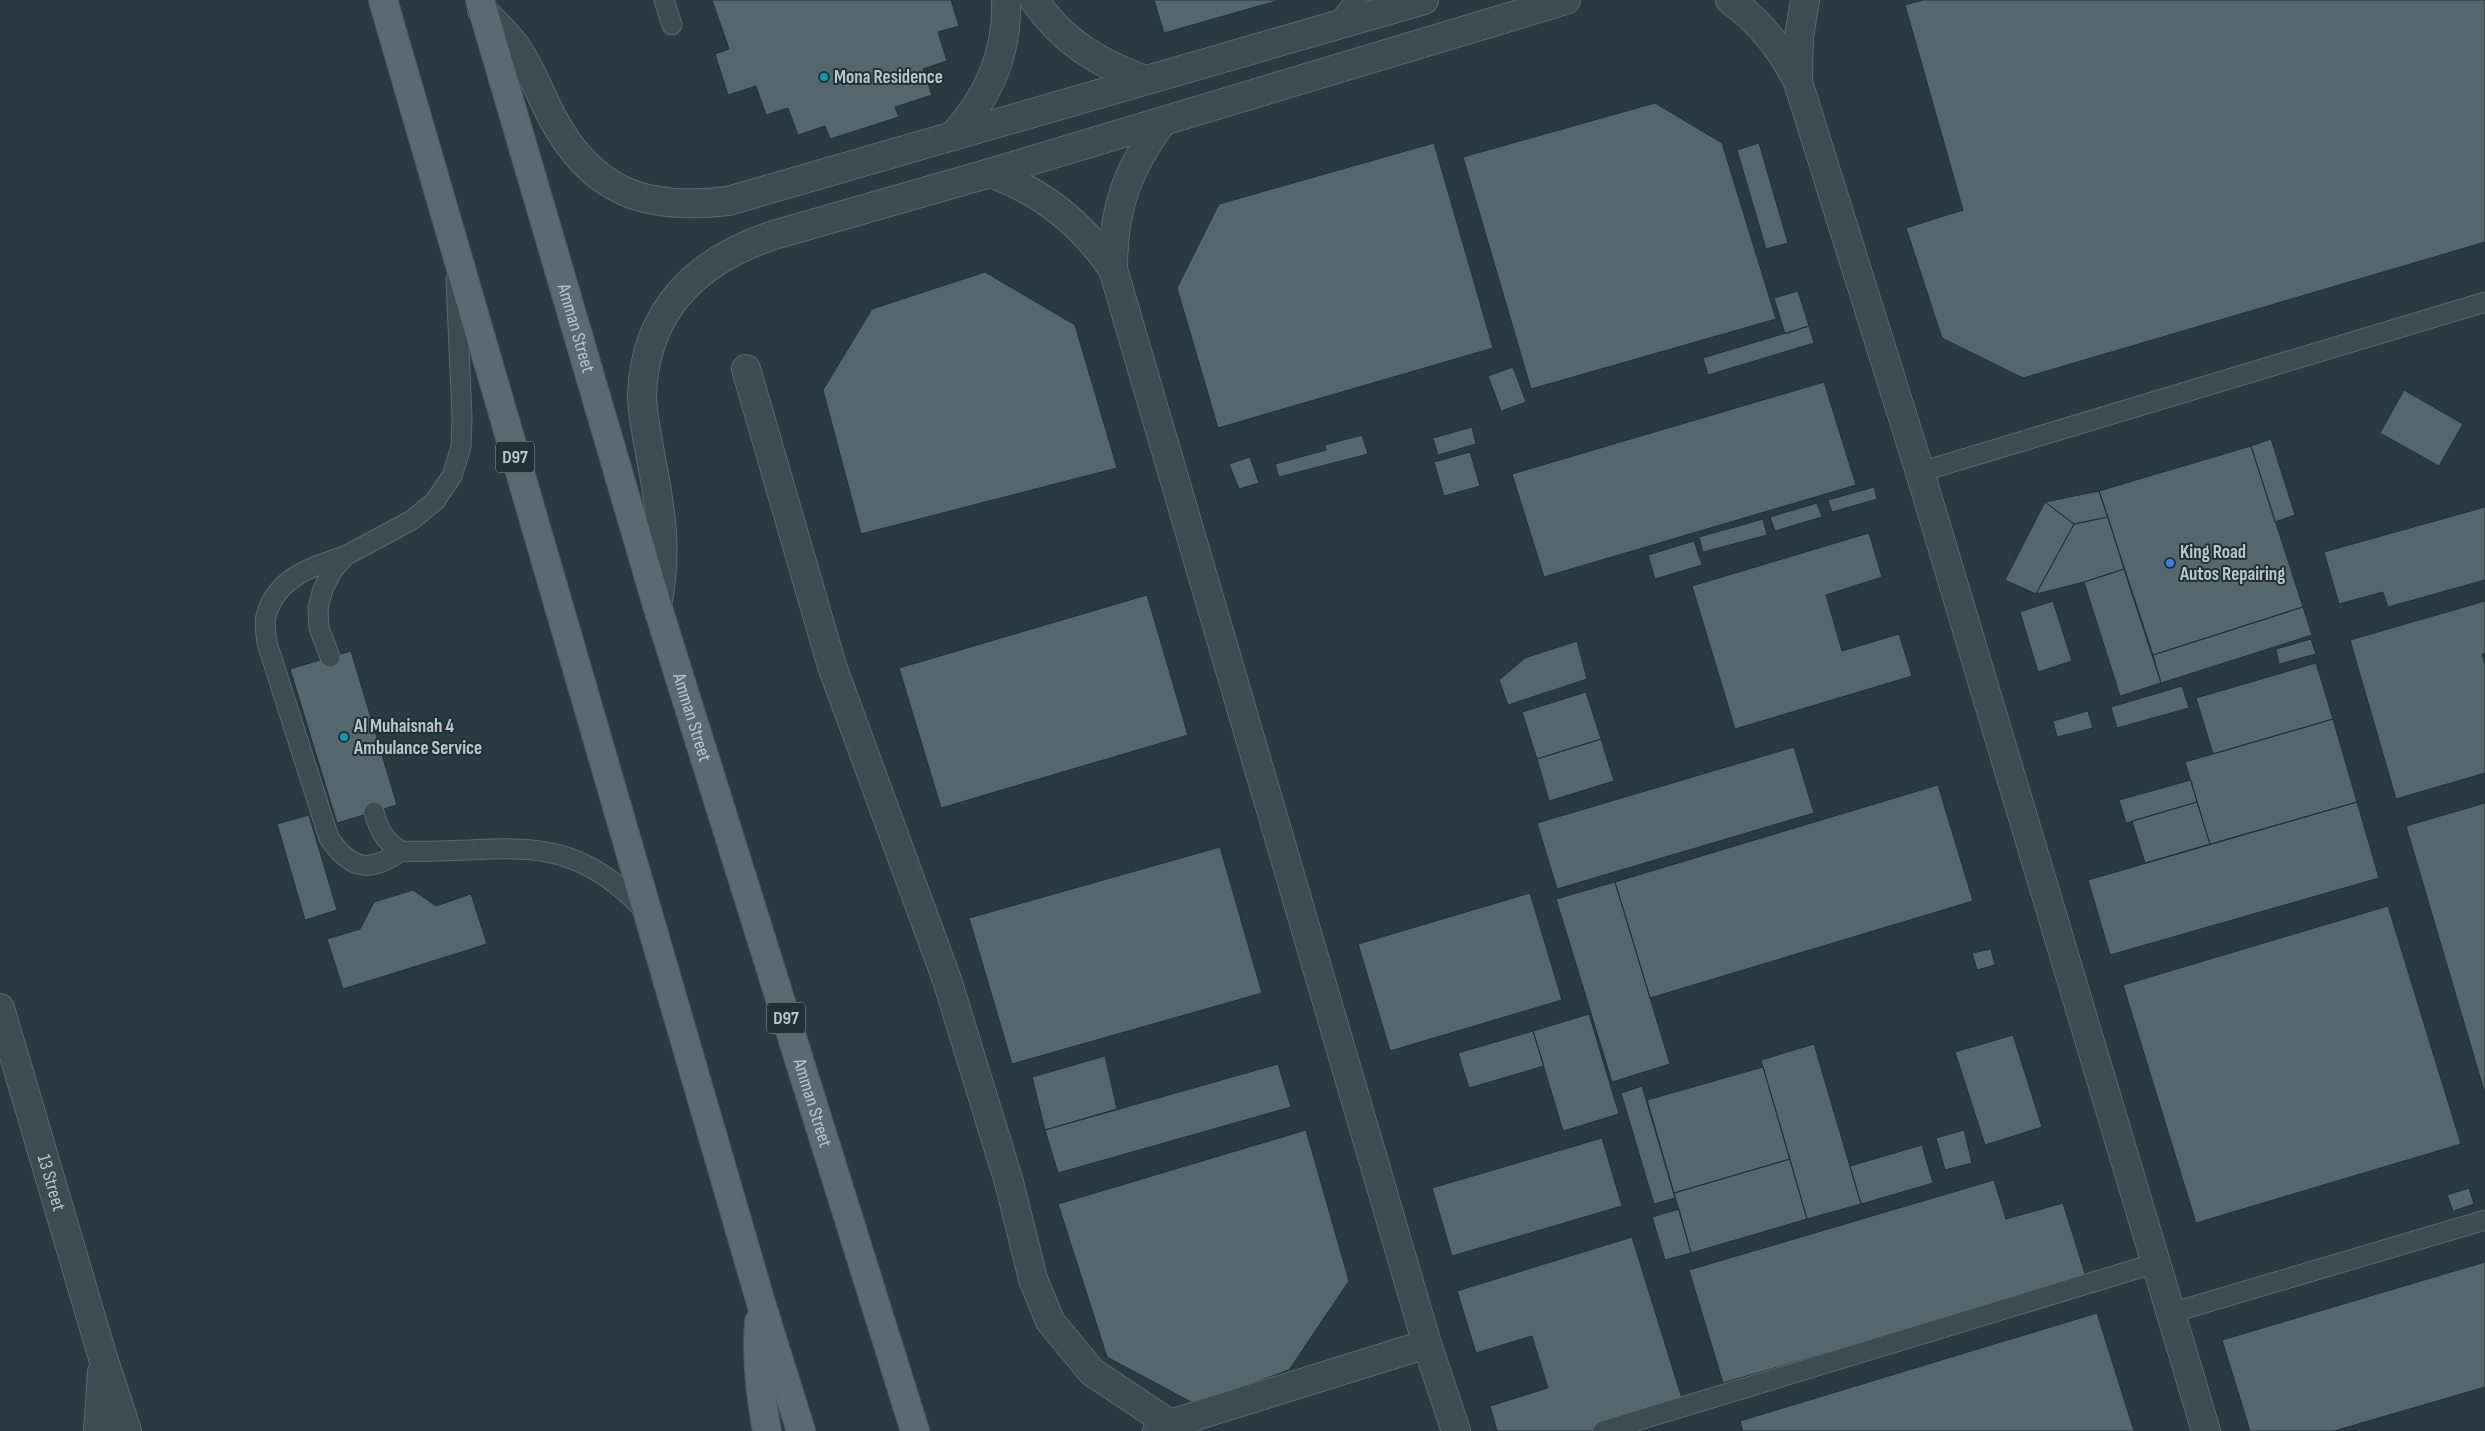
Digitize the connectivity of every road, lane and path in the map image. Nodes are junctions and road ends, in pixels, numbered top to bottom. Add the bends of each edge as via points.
1 (383, 0) edge
2 (664, 0) edge
3 (1006, 0) edge
4 (1034, 0) edge
5 (1356, 0) edge
6 (1424, 0) edge
7 (1566, 0) edge
8 (1730, 0) edge
9 (1805, 0) edge
10 (481, 5) edge
11 (672, 25) dead end
12 (1334, 26) junction
13 (1145, 80) junction
14 (1798, 82) junction
15 (1163, 121) junction
16 (953, 136) junction
17 (990, 173) junction
18 (454, 245) junction
19 (1113, 269) junction
20 (2485, 302) edge
21 (746, 369) dead end
22 (1920, 472) junction
23 (345, 556) junction
24 (657, 605) junction
25 (330, 657) dead end
26 (374, 812) dead end
27 (401, 852) junction
28 (648, 914) junction
29 (0, 1008) edge
30 (2485, 1220) edge
31 (2156, 1263) junction
32 (761, 1303) junction
33 (2171, 1312) junction
34 (1427, 1344) junction
35 (103, 1358) junction
36 (1163, 1428) edge
37 (98, 1431) edge
38 (127, 1431) edge
39 (767, 1431) edge
40 (801, 1431) edge
41 (915, 1431) edge
42 (1456, 1431) edge
43 (1603, 1431) edge
44 (2206, 1431) edge

1 - 18 main road, D97
2 - 11 lane
3 - 16 street via 1006,30 994,77 974,111
4 - 13 street via 1052,23 1094,58
5 - 12 lane
6 - 12 street
7 - 15 street
8 - 14 street via 1766,31
9 - 14 street via 1799,37
10 - 16 street via 516,47 550,114 576,153 610,186 638,197 675,204 728,201
10 - 24 main road, Amman Street / D97
12 - 13 street
13 - 16 street
14 - 22 street
15 - 17 street
15 - 19 street via 1133,166 1123,190 1113,242
17 - 19 street via 1015,182 1060,210 1080,227
17 - 24 street via 745,244 703,270 675,298 658,323 646,358 642,396 664,536 662,582
18 - 23 lane via 462,417 461,447 452,476 435,501 412,520
18 - 28 main road, D97
19 - 34 street
20 - 22 lane
21 - 36 street via 832,666 947,980 1009,1182 1033,1279 1050,1320 1092,1372
22 - 31 street
23 - 25 lane via 332,571 318,608 319,628
23 - 27 lane via 313,565 277,592 266,617 267,643 329,838 341,856 361,865 383,864
24 - 41 main road, Amman Street / D97
26 - 27 lane via 380,832 390,845
27 - 28 lane via 530,848 564,855 596,869 624,889
28 - 32 main road, D97
29 - 35 street, 13 Street
30 - 33 lane
31 - 33 street
31 - 43 lane
32 - 39 main road via 757,1347 759,1390
32 - 40 main road, D97
33 - 44 street
34 - 36 street
34 - 42 street
35 - 37 street, 13 Street
35 - 38 street, 13 Street

